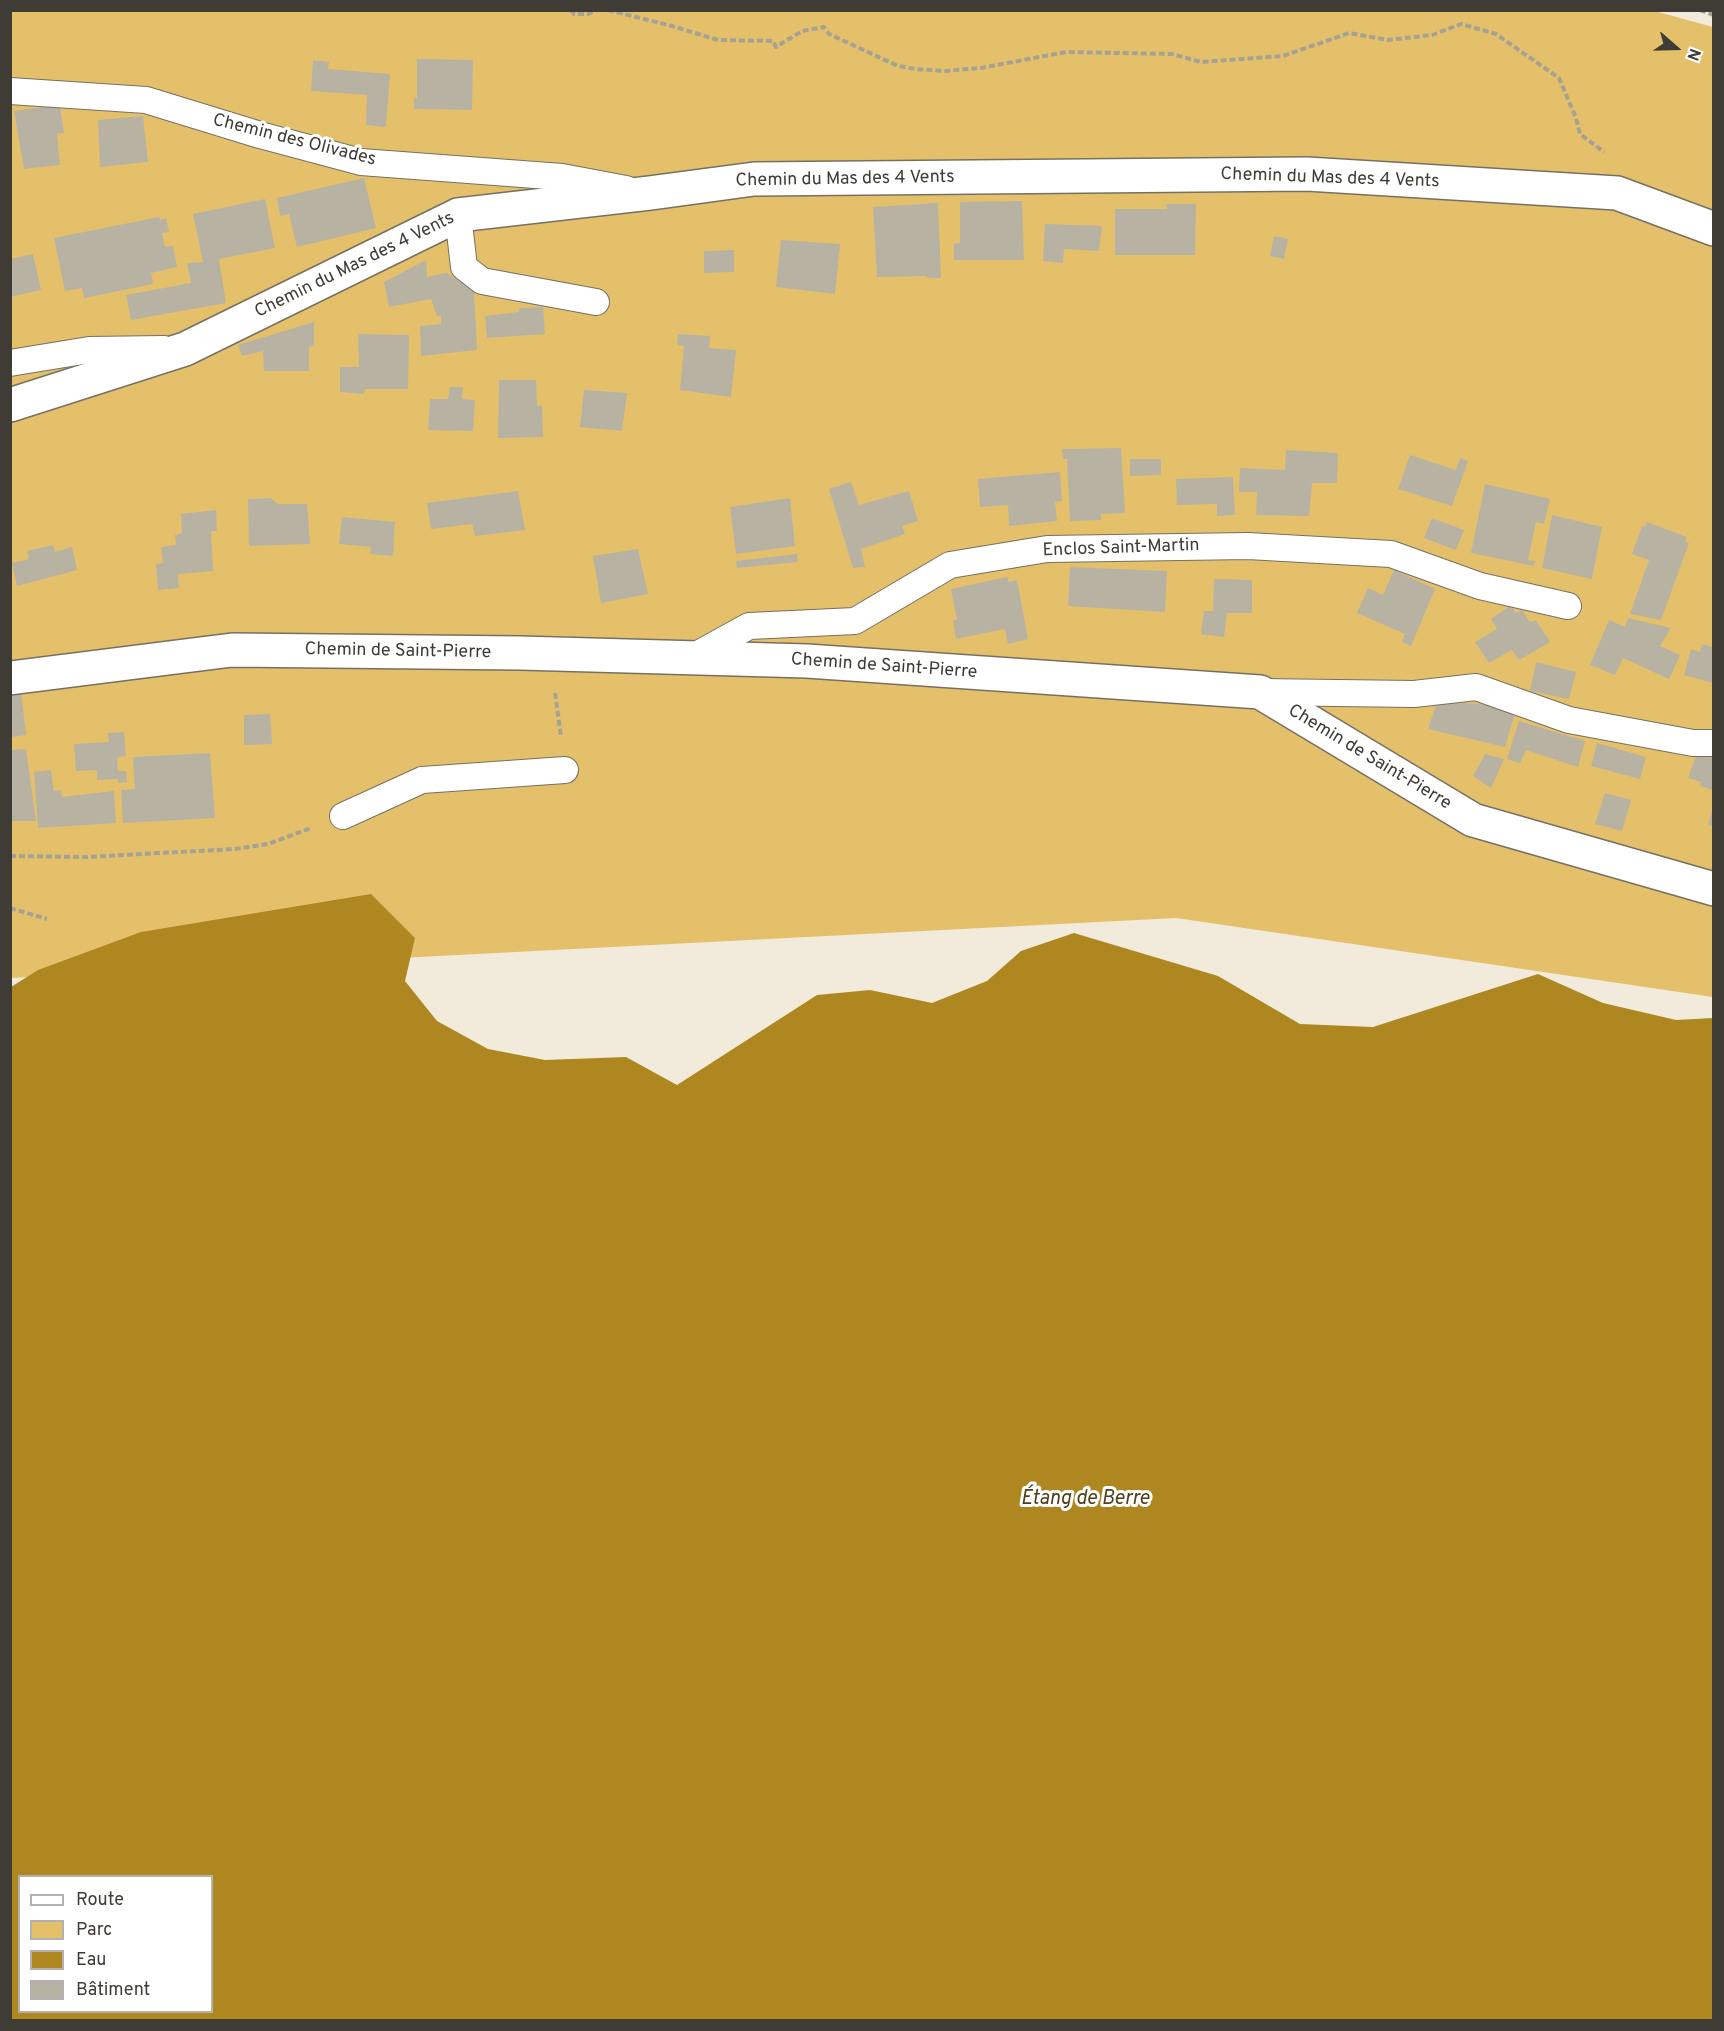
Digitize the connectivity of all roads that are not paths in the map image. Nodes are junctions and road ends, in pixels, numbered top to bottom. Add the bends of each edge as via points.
1 (10, 91) edge
2 (650, 194) junction
3 (458, 214) junction
4 (1713, 229) edge
5 (596, 302) dead end
6 (185, 349) junction
7 (10, 363) edge
8 (10, 405) edge
9 (1568, 606) dead end
10 (691, 658) junction
11 (10, 678) edge
12 (1260, 693) junction
13 (1713, 743) edge
14 (565, 770) road end
15 (343, 816) road end
16 (1713, 889) edge

1 - 2 lane, Chemin des Olivades via 146,100 361,162 562,177
2 - 3 street, Chemin du Mas des 4 Vents
2 - 4 street, Chemin du Mas des 4 Vents via 754,179 1307,174 1617,193
3 - 5 lane via 464,267 482,281
3 - 6 street, Chemin du Mas des 4 Vents
6 - 7 lane via 89,351
6 - 8 street, Chemin du Mas des 4 Vents
9 - 10 lane, Enclos Saint-Martin via 1480,586 1391,554 1248,546 1047,549 950,565 855,621 749,626
10 - 11 street, Chemin de Saint-Pierre via 232,650
10 - 12 street, Chemin de Saint-Pierre via 807,661
12 - 13 lane via 1414,694 1476,687 1569,720 1693,743
12 - 16 street, Chemin de Saint-Pierre via 1473,820
14 - 15 lane via 422,780

